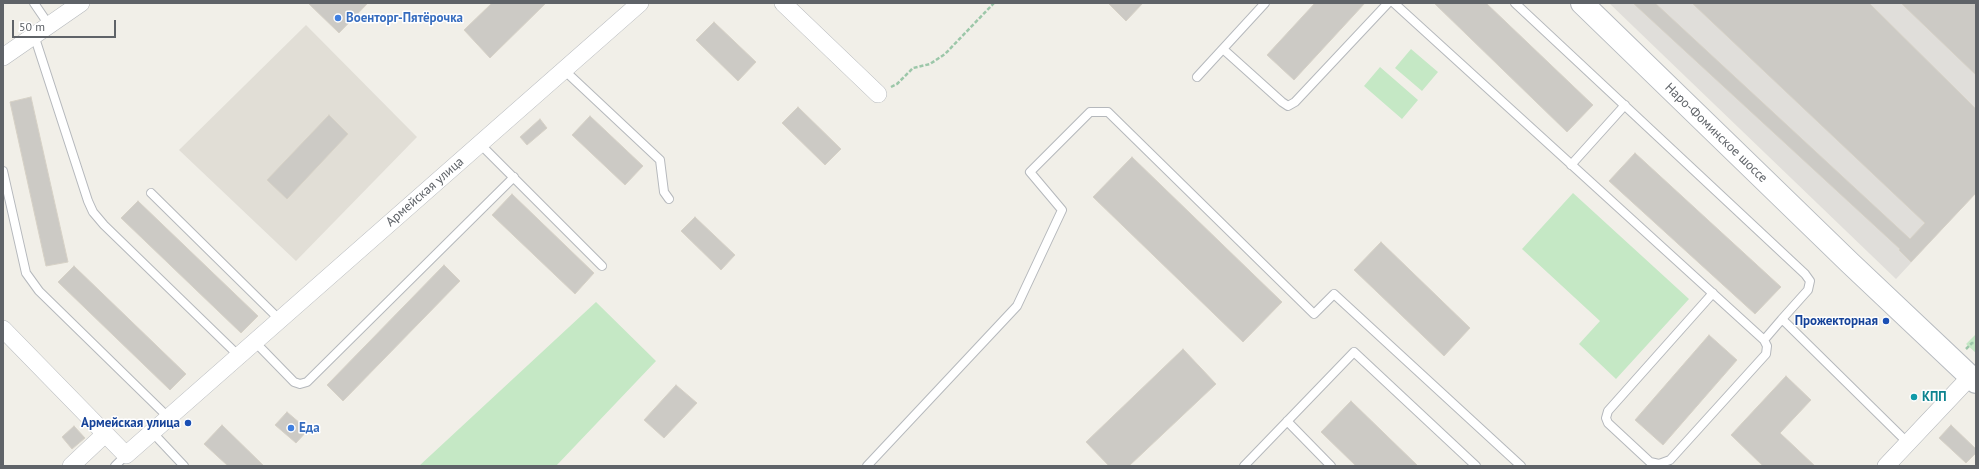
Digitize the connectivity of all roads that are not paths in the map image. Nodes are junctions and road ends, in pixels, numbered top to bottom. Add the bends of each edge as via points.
1 (34, 3) edge
2 (80, 3) edge
3 (640, 3) edge
4 (783, 3) edge
5 (1265, 3) edge
6 (1388, 3) edge
7 (1394, 3) edge
8 (1515, 3) edge
9 (1582, 3) edge
10 (49, 25) junction
11 (34, 35) junction
12 (1223, 49) junction
13 (3, 57) edge
14 (564, 70) junction
15 (1197, 77) dead end
16 (878, 94) road end
17 (1625, 105) junction
18 (480, 144) junction
19 (1571, 165) junction
20 (3, 172) edge
21 (514, 177) junction
22 (150, 193) dead end
23 (669, 200) dead end
24 (602, 266) dead end
25 (1713, 293) junction
26 (1782, 319) junction
27 (280, 320) junction
28 (3, 330) edge
29 (1764, 340) junction
30 (255, 342) junction
31 (239, 356) junction
32 (1973, 379) edge
33 (169, 418) junction
34 (1287, 421) junction
35 (152, 432) junction
36 (105, 434) junction
37 (1908, 443) junction
38 (120, 460) edge
39 (71, 466) edge
40 (184, 466) edge
41 (867, 466) edge
42 (1244, 466) edge
43 (1331, 466) edge
44 (1476, 466) edge
45 (1522, 466) edge
46 (1886, 466) edge

1 - 10 lane
2 - 10 street
3 - 14 street, Армейская улица
4 - 16 street
5 - 12 lane
6 - 12 lane via 1295,102 1288,106
7 - 19 lane
8 - 17 lane
9 - 32 main road, Наро-Фоминское шоссе
10 - 11 street
11 - 13 street
11 - 31 lane via 93,212
12 - 15 lane
14 - 18 street, Армейская улица
14 - 23 lane via 660,160 664,192
17 - 19 lane
17 - 26 lane via 1805,274 1810,281 1808,290
18 - 21 lane
18 - 27 street, Армейская улица
19 - 25 lane
20 - 33 lane via 26,274 39,291
21 - 24 lane
21 - 30 lane via 307,382 294,382
22 - 27 lane
25 - 29 lane
25 - 29 lane via 1608,411 1608,423 1650,462 1659,464 1670,460 1766,354 1767,346
26 - 29 lane
26 - 37 lane
27 - 30 street, Армейская улица
28 - 36 street, Армейская улица
30 - 31 street, Армейская улица
31 - 33 street, Армейская улица
32 - 37 street
33 - 35 street, Армейская улица
34 - 42 lane
34 - 43 lane
34 - 44 lane via 1354,352
35 - 38 street, Армейская улица
35 - 40 lane
36 - 38 street, Армейская улица
36 - 39 street
37 - 46 street
41 - 45 lane via 1017,306 1062,210 1030,172 1090,112 1108,112 1314,314 1334,294

